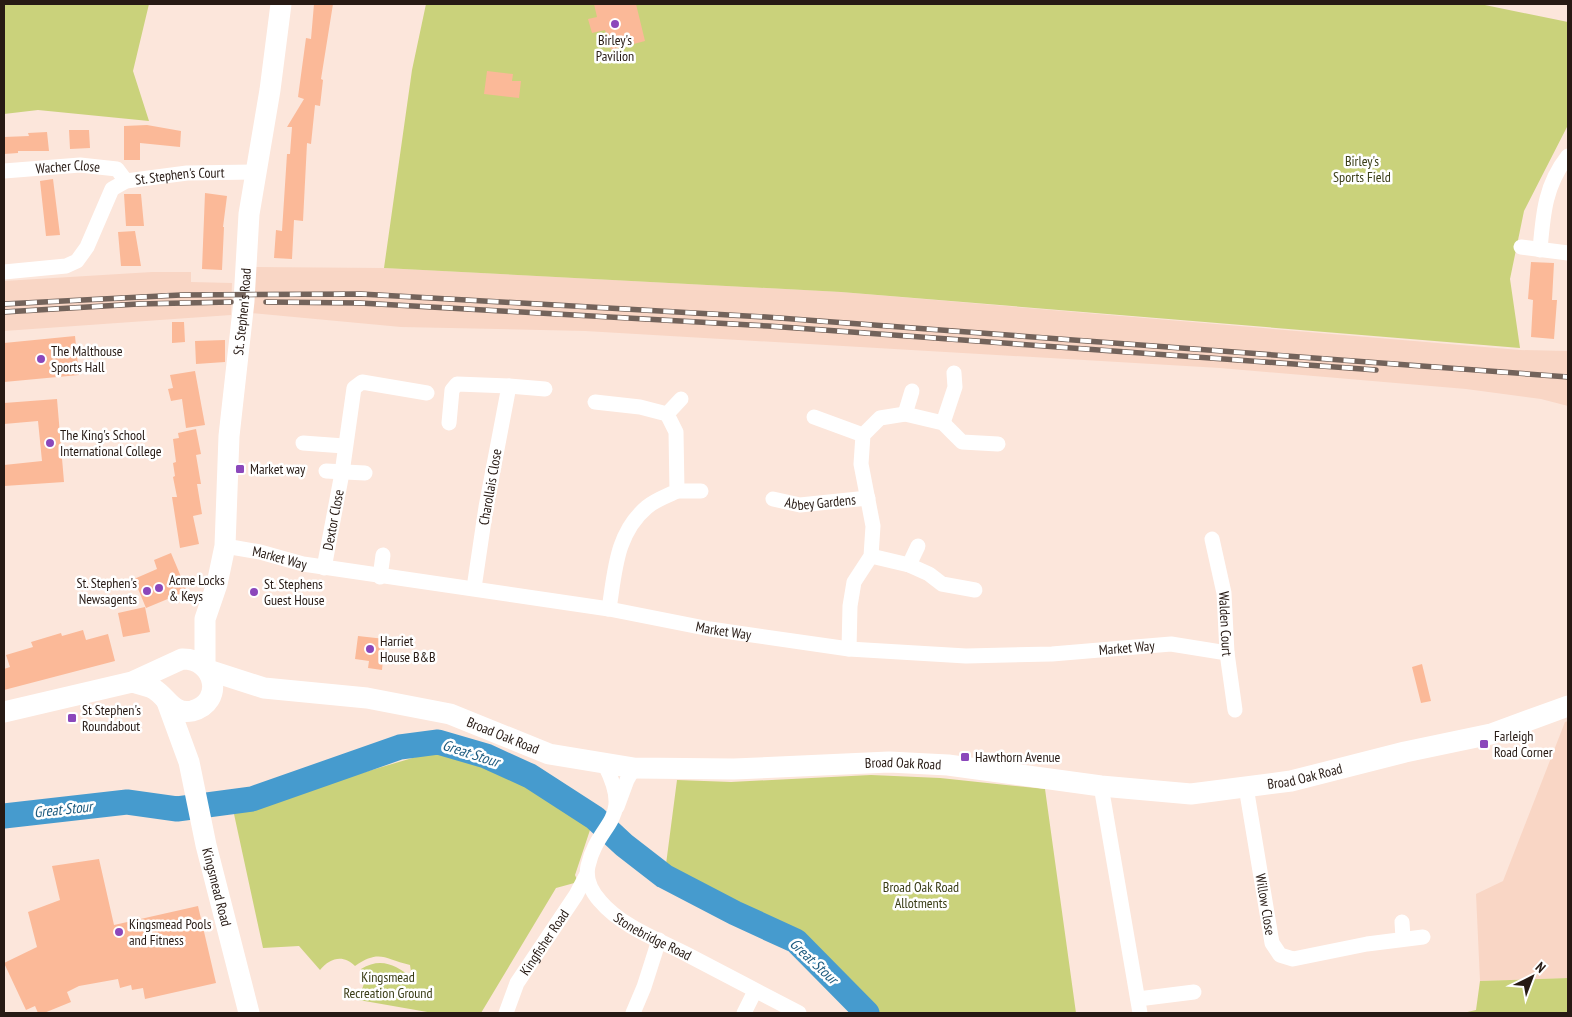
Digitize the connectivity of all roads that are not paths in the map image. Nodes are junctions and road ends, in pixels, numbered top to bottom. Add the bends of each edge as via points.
1 (281, 4) edge
2 (1568, 156) edge
3 (4, 171) edge
4 (254, 172) junction
5 (126, 181) junction
6 (1521, 247) dead end
7 (1540, 250) junction
8 (1568, 253) edge
9 (4, 272) edge
10 (954, 372) dead end
11 (509, 386) junction
12 (545, 389) dead end
13 (912, 391) dead end
14 (426, 392) dead end
15 (681, 399) dead end
16 (595, 402) dead end
17 (667, 414) junction
18 (905, 414) junction
19 (814, 417) dead end
20 (449, 423) dead end
21 (944, 423) junction
22 (864, 435) junction
23 (303, 443) dead end
24 (998, 444) dead end
25 (344, 446) junction
26 (326, 471) dead end
27 (342, 473) junction
28 (365, 473) dead end
29 (677, 490) junction
30 (702, 491) dead end
31 (868, 498) junction
32 (773, 499) dead end
33 (1212, 539) dead end
34 (225, 546) junction
35 (918, 546) dead end
36 (383, 555) dead end
37 (871, 556) junction
38 (909, 566) junction
39 (324, 568) junction
40 (380, 577) junction
41 (474, 588) junction
42 (975, 590) dead end
43 (609, 609) junction
44 (205, 619) junction
45 (849, 649) junction
46 (1227, 653) junction
47 (171, 664) junction
48 (207, 668) junction
49 (132, 682) junction
50 (264, 688) junction
51 (165, 700) junction
52 (204, 704) junction
53 (1568, 706) edge
54 (1235, 710) dead end
55 (4, 712) edge
56 (189, 762) junction
57 (605, 764) junction
58 (634, 768) junction
59 (1102, 786) junction
60 (1246, 787) junction
61 (616, 811) junction
62 (587, 874) junction
63 (1402, 922) dead end
64 (1424, 937) dead end
65 (1403, 938) junction
66 (659, 940) junction
67 (755, 991) junction
68 (1194, 992) dead end
69 (1139, 1006) edge
70 (250, 1013) edge
71 (506, 1013) edge
72 (633, 1013) edge
73 (744, 1013) edge
74 (799, 1013) edge

1 - 4 street, St. Stephen's Road via 270,90
2 - 7 street via 1552,179 1544,205
3 - 5 street, Wacher Close via 80,165 118,169
4 - 5 street, St. Stephen's Court via 186,173
4 - 34 street, St. Stephen's Road via 229,436
5 - 9 street, St. Stephen's Court via 112,189 87,247 77,260 66,266
6 - 7 street
7 - 8 street
10 - 21 street via 955,387
11 - 12 street
11 - 20 street via 457,384 452,390
11 - 41 street, Charollais Close
13 - 18 street
14 - 25 street, Dextor Close via 362,382 354,388
15 - 17 street
16 - 17 street
17 - 29 street via 676,432
18 - 21 street
18 - 22 street via 880,418
19 - 22 street
21 - 24 street via 962,442
22 - 31 street, Abbey Gardens via 861,464
23 - 25 street
25 - 27 street, Dextor Close
26 - 27 street, Dextor Close
27 - 28 street, Dextor Close
27 - 39 street, Dextor Close
29 - 30 street
29 - 43 street via 648,506 631,523 618,550
31 - 32 street, Abbey Gardens via 800,505
31 - 37 street, Abbey Gardens via 873,526
33 - 46 street, Walden Court via 1224,593
34 - 39 street, Market Way
34 - 44 street, St. Stephen's Road
35 - 38 street
36 - 40 street
37 - 38 street
37 - 45 street, Abbey Gardens via 854,582
38 - 42 street via 929,574 942,584
39 - 40 street, Market Way
40 - 41 street, Market Way
41 - 43 street, Market Way
43 - 45 street, Market Way via 710,629
44 - 47 street, St. Stephen's Road
44 - 48 street, St. Stephen's Road
45 - 46 street, Market Way via 966,656 1052,654 1171,644
46 - 54 street, Walden Court
47 - 48 street, St. Stephen's Road via 190,659
47 - 49 street, St. Stephen's Road
47 - 51 street, St. Stephen's Road via 160,680
48 - 50 street, Broad Oak Road
48 - 52 street, St. Stephen's Road via 212,690
49 - 51 street via 154,689
49 - 55 street, St. Stephen's Road
50 - 52 street, Broad Oak Road via 234,692
50 - 57 street, Broad Oak Road via 367,698 450,714 549,754
51 - 52 street via 179,710 187,711
51 - 56 street, Kingsmead Road
52 - 56 street, Kingsmead Road via 193,734
53 - 60 street, Broad Oak Road via 1491,734 1291,781
56 - 70 street, Kingsmead Road via 200,818
57 - 58 street, Broad Oak Road
57 - 61 street via 612,780
58 - 59 street, Broad Oak Road via 734,769 889,762 948,765
58 - 61 street
59 - 60 street, Broad Oak Road via 1191,794
59 - 69 street
60 - 65 street, Willow Close via 1272,943 1280,955 1293,959
61 - 62 street via 595,849
62 - 66 street, Stonebridge Road via 590,886 607,908
62 - 71 street, Kingfisher Road via 518,983
63 - 65 street
64 - 65 street, Willow Close
66 - 67 street, Stonebridge Road
66 - 72 street
67 - 73 street
67 - 74 street, Stonebridge Road
68 - 69 street

